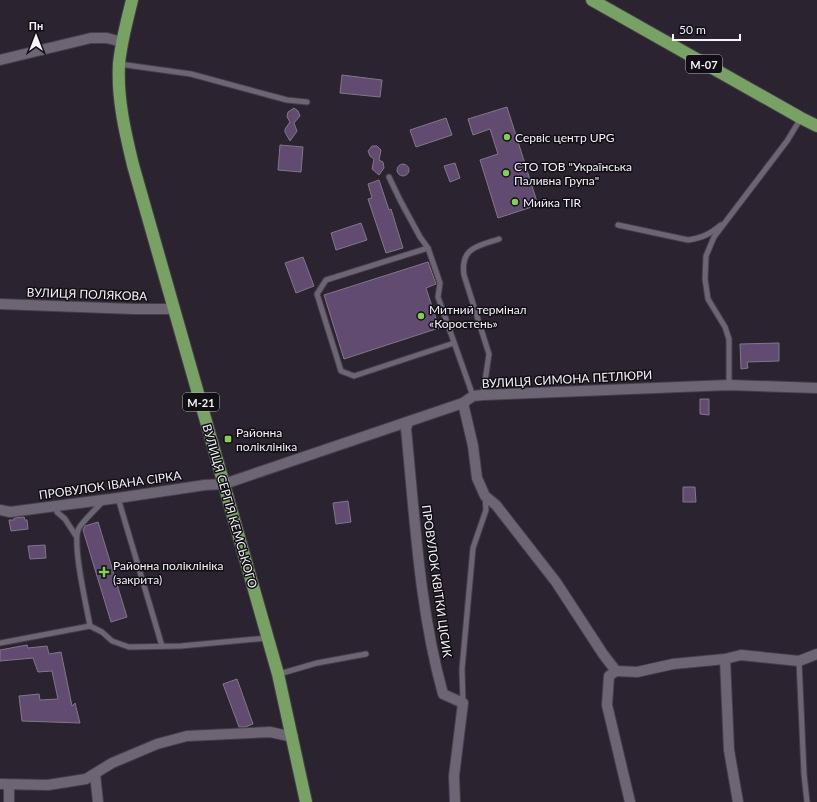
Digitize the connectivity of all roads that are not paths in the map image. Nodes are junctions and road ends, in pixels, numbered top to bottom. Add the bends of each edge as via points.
1 (132, 0) edge
2 (592, 0) edge
3 (122, 42) junction
4 (0, 60) edge
5 (119, 64) junction
6 (307, 102) dead end
7 (801, 118) junction
8 (817, 126) edge
9 (389, 177) dead end
10 (729, 218) junction
11 (618, 225) dead end
12 (500, 239) dead end
13 (428, 248) junction
14 (0, 304) edge
15 (173, 309) junction
16 (454, 343) junction
17 (729, 385) junction
18 (817, 388) edge
19 (478, 396) junction
20 (463, 403) junction
21 (408, 422) junction
22 (224, 484) junction
23 (485, 496) junction
24 (118, 498) junction
25 (105, 499) junction
26 (56, 506) junction
27 (0, 510) edge
28 (76, 536) junction
29 (90, 626) junction
30 (268, 638) junction
31 (0, 643) edge
32 (162, 646) junction
33 (366, 654) dead end
34 (817, 654) edge
35 (725, 659) junction
36 (799, 661) junction
37 (616, 671) junction
38 (278, 674) junction
39 (463, 703) junction
40 (293, 737) junction
41 (95, 774) junction
42 (4, 785) edge
43 (9, 802) edge
44 (98, 802) edge
45 (306, 802) edge
46 (455, 802) edge
47 (630, 802) edge
48 (738, 802) edge
49 (807, 802) edge

1 - 3 highway, ВУЛИЦЯ СЕРГІЯ КЕМСЬКОГО / М-21
2 - 7 highway, М-07
3 - 4 street via 107,38 91,38
3 - 5 highway, ВУЛИЦЯ СЕРГІЯ КЕМСЬКОГО / М-21
5 - 6 lane via 191,74 287,100
5 - 15 highway, ВУЛИЦЯ СЕРГІЯ КЕМСЬКОГО / М-21 via 126,135
7 - 8 highway, М-07
7 - 10 lane via 787,141
9 - 13 lane
10 - 11 lane via 710,234 688,240
10 - 17 lane via 714,237 706,256 705,279 708,300 725,327 729,339
12 - 19 lane via 470,249 464,257 464,275 489,354
13 - 16 lane via 440,283 438,297
13 - 16 lane via 326,280 317,294 341,370 354,376
14 - 15 street, ВУЛИЦЯ ПОЛЯКОВА
15 - 22 highway, ВУЛИЦЯ СЕРГІЯ КЕМСЬКОГО / М-21
16 - 19 lane
17 - 18 street, ВУЛИЦЯ СИМОНА ПЕТЛЮРИ
17 - 19 street, ВУЛИЦЯ СИМОНА ПЕТЛЮРИ
19 - 20 street, ВУЛИЦЯ СИМОНА ПЕТЛЮРИ
20 - 21 street, ВУЛИЦЯ СИМОНА ПЕТЛЮРИ
20 - 23 street via 477,478
21 - 22 street, ВУЛИЦЯ СИМОНА ПЕТЛЮРИ
21 - 39 street, ПРОВУЛОК КВІТКИ ЦІСИК via 406,429 418,560 427,624 443,694
22 - 24 street, ПРОВУЛОК ІВАНА СІРКА
22 - 30 highway, ВУЛИЦЯ СЕРГІЯ КЕМСЬКОГО / М-21
23 - 37 street via 496,505 556,582
23 - 39 lane via 486,510 473,548 462,669
24 - 25 street, ПРОВУЛОК ІВАНА СІРКА
24 - 32 lane
25 - 26 street, ПРОВУЛОК ІВАНА СІРКА
25 - 28 lane via 79,528
26 - 27 street, ПРОВУЛОК ІВАНА СІРКА via 10,512
26 - 28 lane via 57,512
28 - 29 lane
29 - 31 lane
29 - 32 lane via 102,632 112,642 129,647
30 - 32 lane
30 - 38 highway, ВУЛИЦЯ СЕРГІЯ КЕМСЬКОГО / М-21
33 - 38 lane via 317,663
34 - 36 street
35 - 36 street via 740,655
35 - 37 street via 673,664 637,672
35 - 48 street via 729,750
36 - 49 lane
37 - 47 street via 609,676 607,705
38 - 40 highway, ВУЛИЦЯ СЕРГІЯ КЕМСЬКОГО / М-21
39 - 46 street via 454,776
40 - 41 street via 270,732 187,736 157,744 118,760
40 - 45 highway, ВУЛИЦЯ СЕРГІЯ КЕМСЬКОГО / М-21
41 - 42 street via 86,779 48,785
41 - 44 street
42 - 43 street

